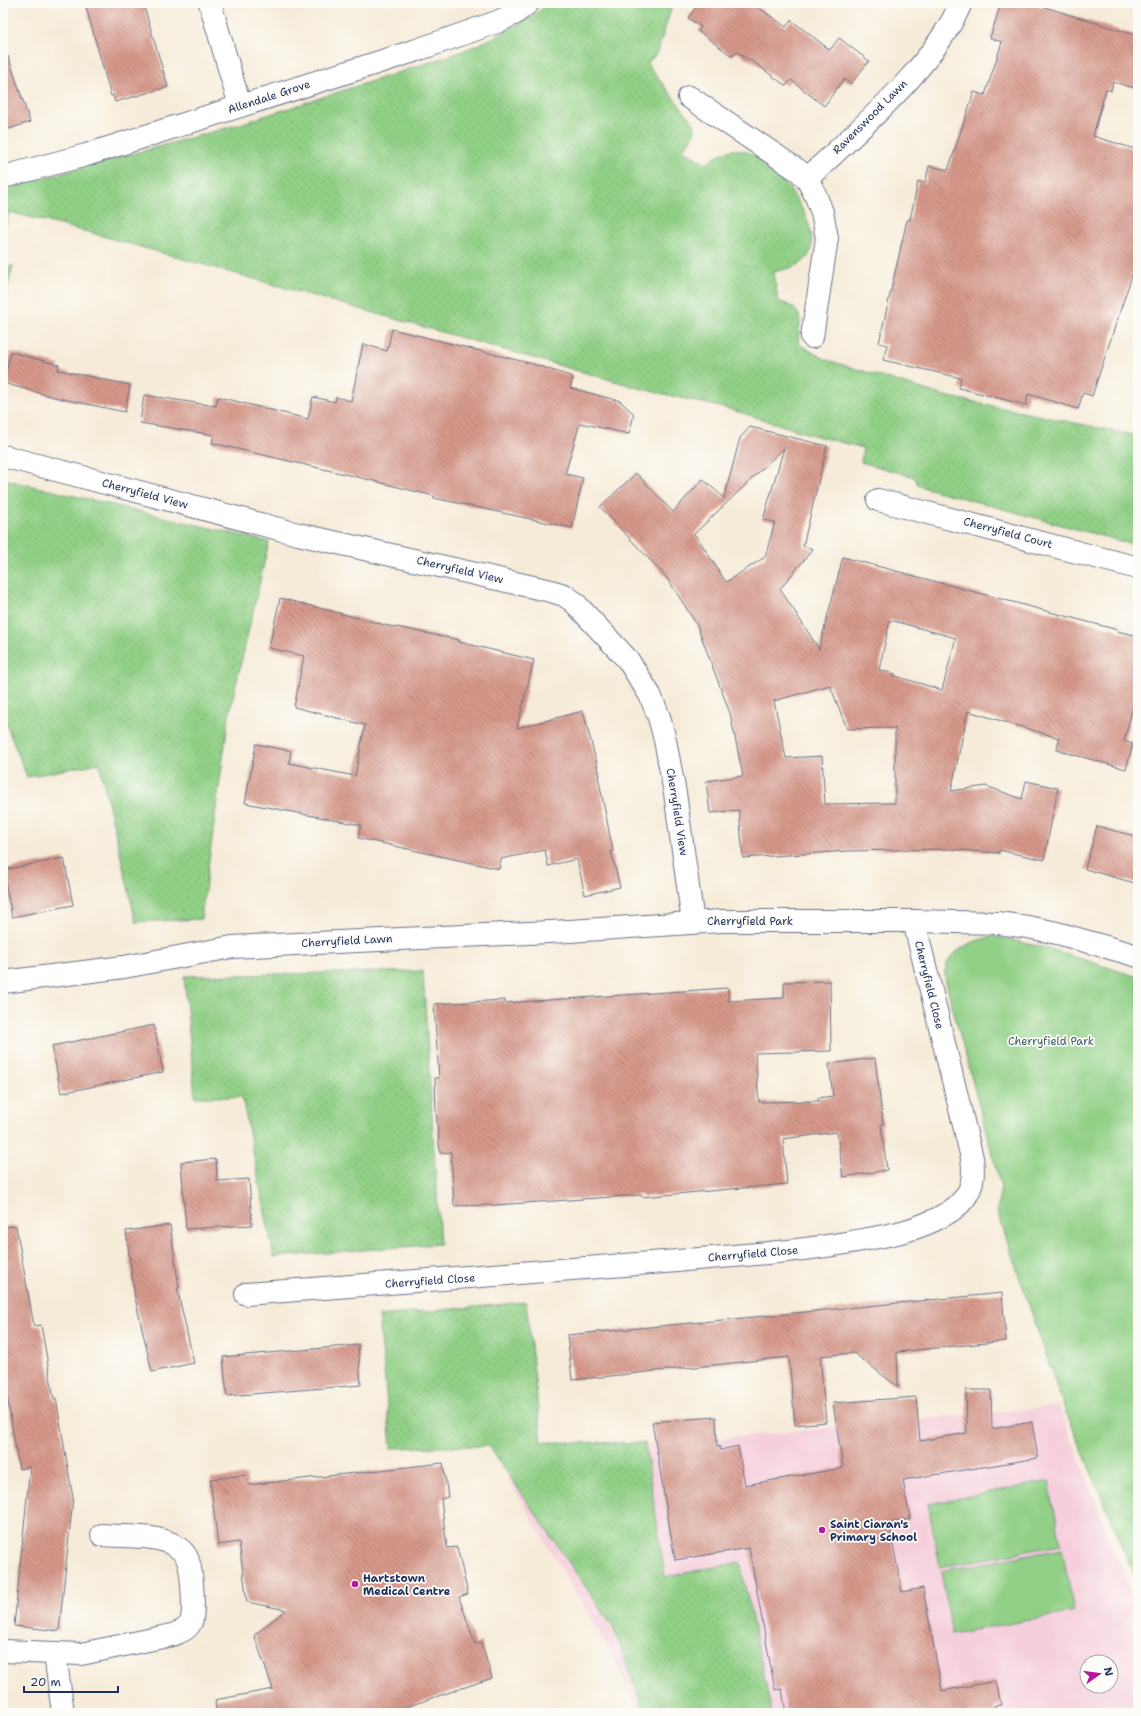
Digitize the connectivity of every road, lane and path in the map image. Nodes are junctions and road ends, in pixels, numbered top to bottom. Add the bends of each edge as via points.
1 (210, 3) edge
2 (528, 3) edge
3 (961, 3) edge
4 (689, 97) dead end
5 (240, 106) junction
6 (3, 177) edge
7 (807, 179) junction
8 (812, 337) dead end
9 (3, 456) edge
10 (878, 500) dead end
11 (1138, 568) edge
12 (914, 921) junction
13 (693, 922) junction
14 (1138, 956) edge
15 (3, 982) edge
16 (246, 1294) dead end
17 (102, 1535) dead end
18 (3, 1651) edge
19 (55, 1654) junction
20 (63, 1713) edge

1 - 5 street
2 - 5 street, Allendale Grove via 514,14 497,22
3 - 7 street, Ravenswood Lawn via 931,53 893,96
4 - 7 street via 790,164
5 - 6 street, Allendale Grove
7 - 8 street via 820,205 827,238
9 - 13 street, Cherryfield View via 298,534 564,595 574,602 628,660 650,695 659,717 675,793
10 - 11 street, Cherryfield Court
12 - 13 street, Cherryfield Park
12 - 14 street, Cherryfield Park via 998,923 1028,927
12 - 16 street, Cherryfield Close via 974,1172 972,1186 965,1198 945,1214 926,1224 893,1235 822,1248
13 - 15 street, Cherryfield Lawn via 570,931 232,947 124,966
17 - 19 street via 161,1539 181,1549 187,1556 191,1568 191,1622 185,1631 172,1635 95,1652
18 - 19 street
19 - 20 street

